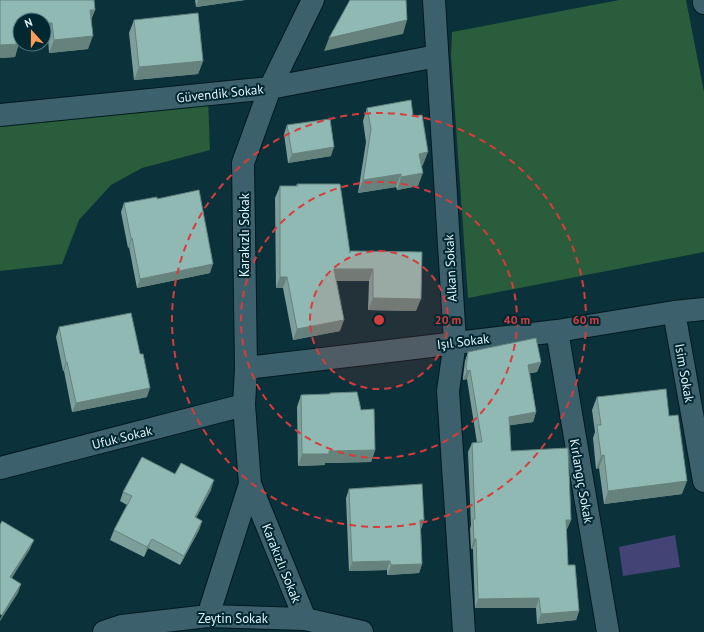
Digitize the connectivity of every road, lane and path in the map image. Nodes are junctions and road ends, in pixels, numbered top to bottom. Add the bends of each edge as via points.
1 (313, 0) edge
2 (434, 0) edge
3 (704, 0) edge
4 (704, 3) edge
5 (437, 56) junction
6 (270, 88) junction
7 (0, 115) edge
8 (704, 309) edge
9 (674, 312) junction
10 (557, 331) junction
11 (455, 342) junction
12 (246, 368) junction
13 (244, 405) junction
14 (0, 468) edge
15 (704, 481) edge
16 (250, 484) junction
17 (208, 616) junction
18 (305, 619) junction
19 (104, 632) edge
20 (362, 632) edge
21 (464, 632) edge
22 (608, 632) edge

1 - 6 street, Karakızlı Sokak
2 - 5 street, Alkan Sokak
3 - 4 street
5 - 6 street, Güvendik Sokak
5 - 11 street, Alkan Sokak
6 - 7 street, Güvendik Sokak
6 - 12 street, Karakızlı Sokak via 243,163
8 - 9 street, Işıl Sokak
9 - 10 street, Işıl Sokak
9 - 15 street, Isim Sokak
10 - 11 street, Işıl Sokak
10 - 22 street, Kırlangıç Sokak
11 - 12 street, Işıl Sokak
11 - 21 street, Alkan Sokak via 448,391
12 - 13 street, Karakızlı Sokak
13 - 14 street, Ufuk Sokak
13 - 16 street, Karakızlı Sokak
16 - 17 street, Karakızlı Sokak
16 - 18 street, Karakızlı Sokak
17 - 18 street, Zeytin Sokak
17 - 19 street, Zeytin Sokak via 122,626
18 - 20 street, Zeytin Sokak

